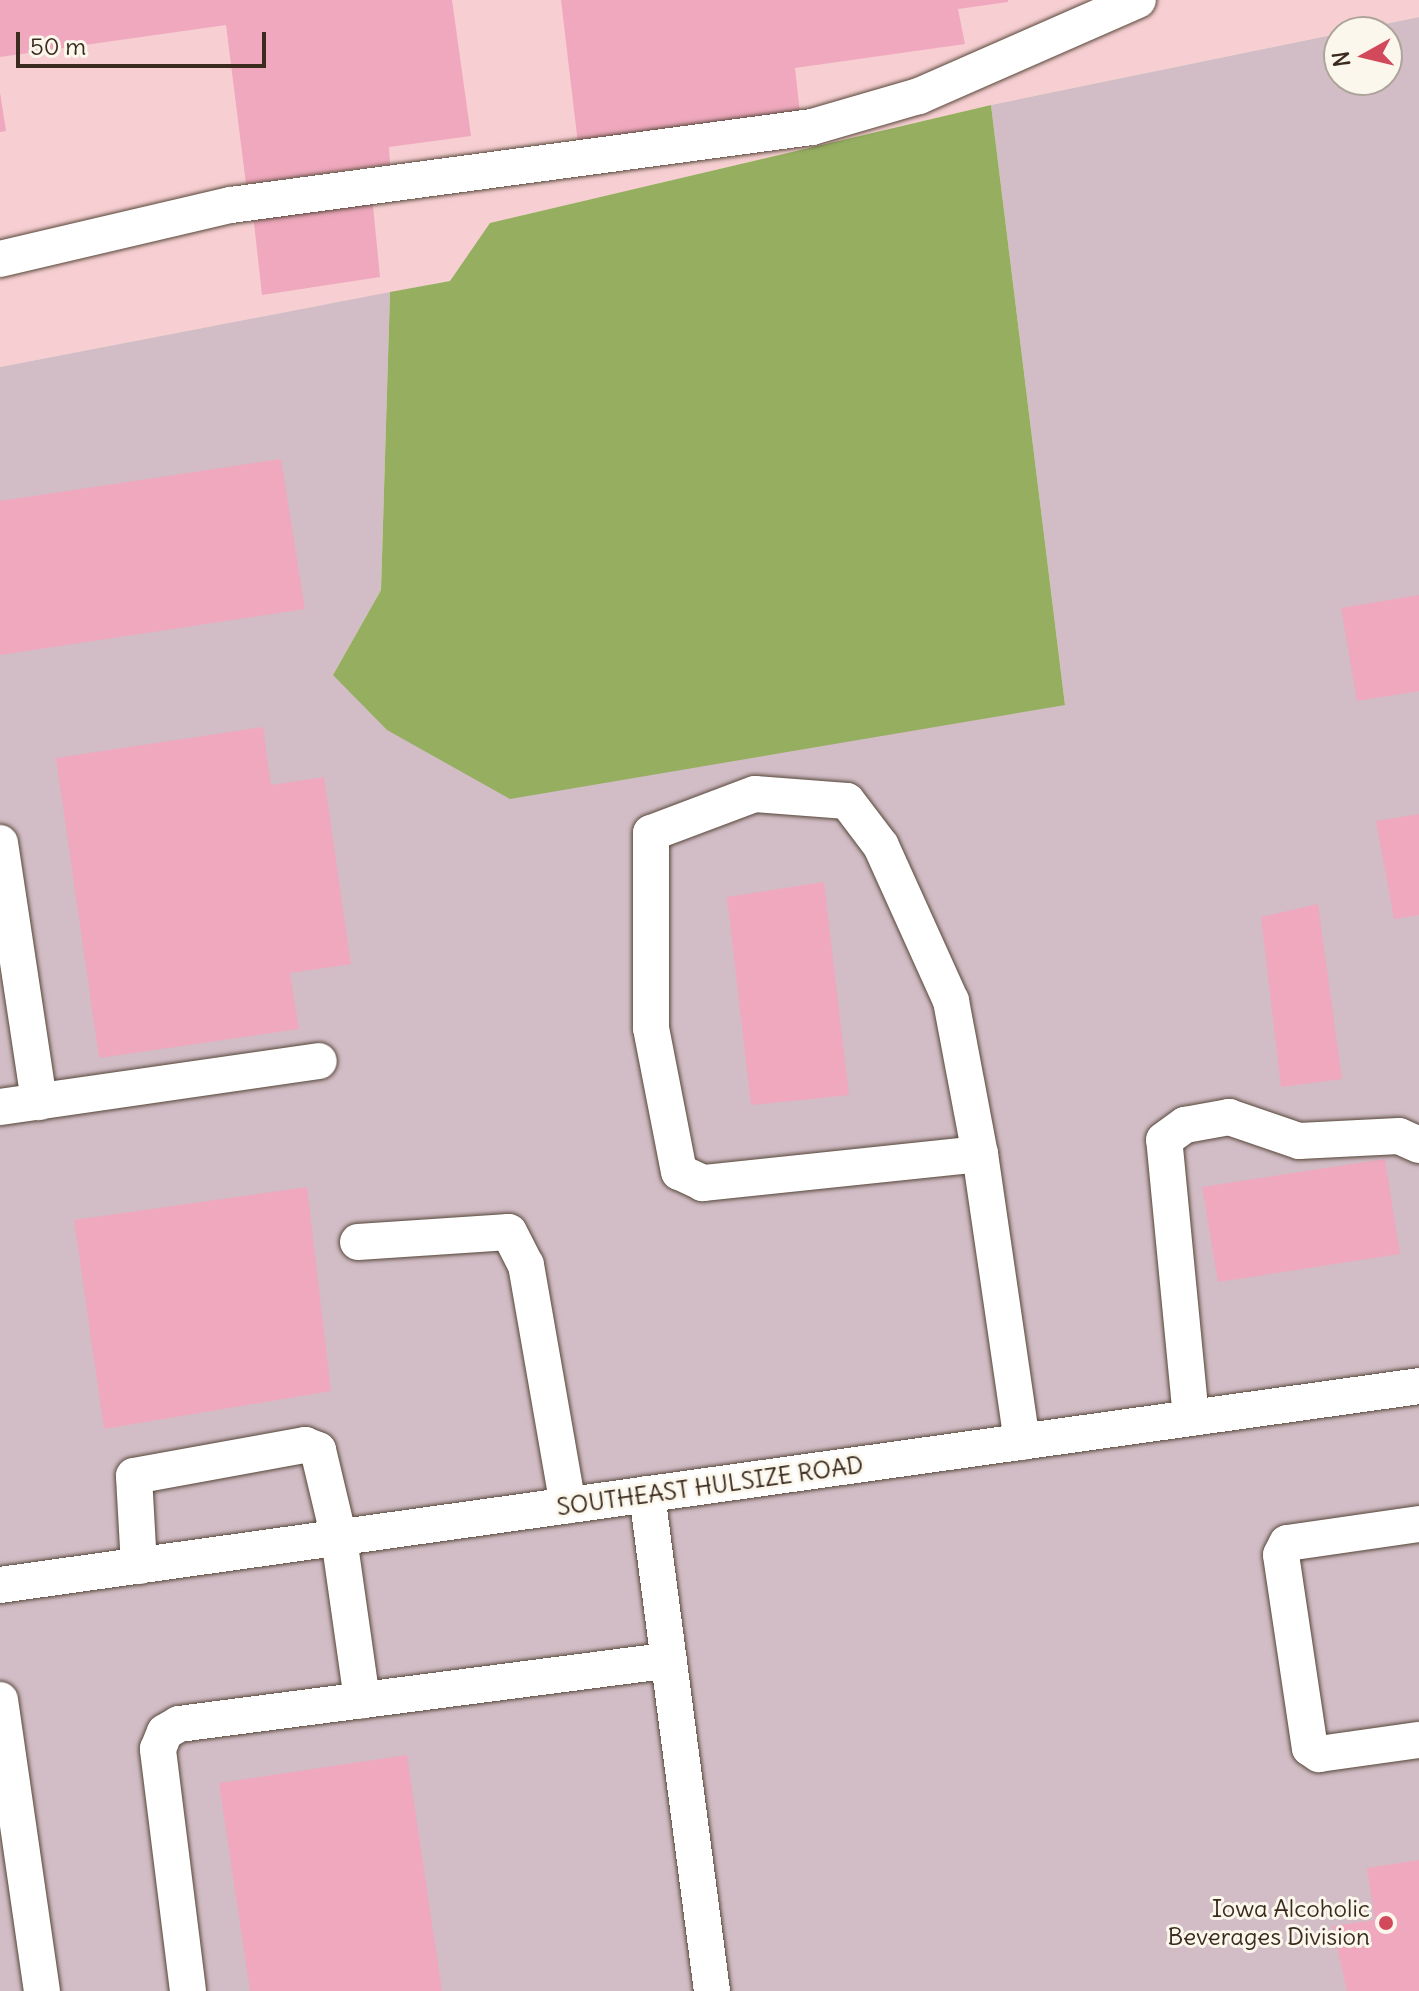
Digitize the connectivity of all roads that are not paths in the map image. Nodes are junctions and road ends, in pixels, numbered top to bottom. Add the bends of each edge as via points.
1 (1138, 0) edge
2 (0, 259) edge
3 (0, 843) edge
4 (319, 1061) dead end
5 (39, 1102) junction
6 (0, 1107) edge
7 (1419, 1145) edge
8 (980, 1154) junction
9 (358, 1242) dead end
10 (1419, 1386) edge
11 (1191, 1418) junction
12 (1022, 1442) junction
13 (647, 1494) junction
14 (568, 1505) junction
15 (1419, 1524) edge
16 (339, 1538) junction
17 (139, 1566) junction
18 (0, 1585) edge
19 (669, 1660) junction
20 (0, 1700) edge
21 (362, 1700) junction
22 (1419, 1740) edge
23 (42, 1991) edge
24 (188, 1991) edge
25 (712, 1991) edge

1 - 2 street via 919,96 812,127 231,205
3 - 5 street
4 - 5 street
5 - 6 street
7 - 11 street via 1399,1136 1299,1141 1229,1117 1185,1125 1164,1140
8 - 8 street via 951,1001 881,846 847,801 755,794 651,833 651,1028 679,1172 703,1183
8 - 12 street
9 - 14 street via 509,1232 526,1265
10 - 11 street, SOUTHEAST HULSIZE ROAD
11 - 12 street, SOUTHEAST HULSIZE ROAD
12 - 13 street, SOUTHEAST HULSIZE ROAD
13 - 14 street, SOUTHEAST HULSIZE ROAD
13 - 19 street
14 - 16 street, SOUTHEAST HULSIZE ROAD
15 - 22 street via 1287,1543 1281,1555 1310,1748 1319,1754
16 - 17 street, SOUTHEAST HULSIZE ROAD
16 - 17 street via 325,1465 305,1445 134,1476
16 - 21 street
17 - 18 street, SOUTHEAST HULSIZE ROAD
19 - 21 street
19 - 25 street
20 - 23 street
21 - 24 street via 179,1724 165,1732 158,1749

